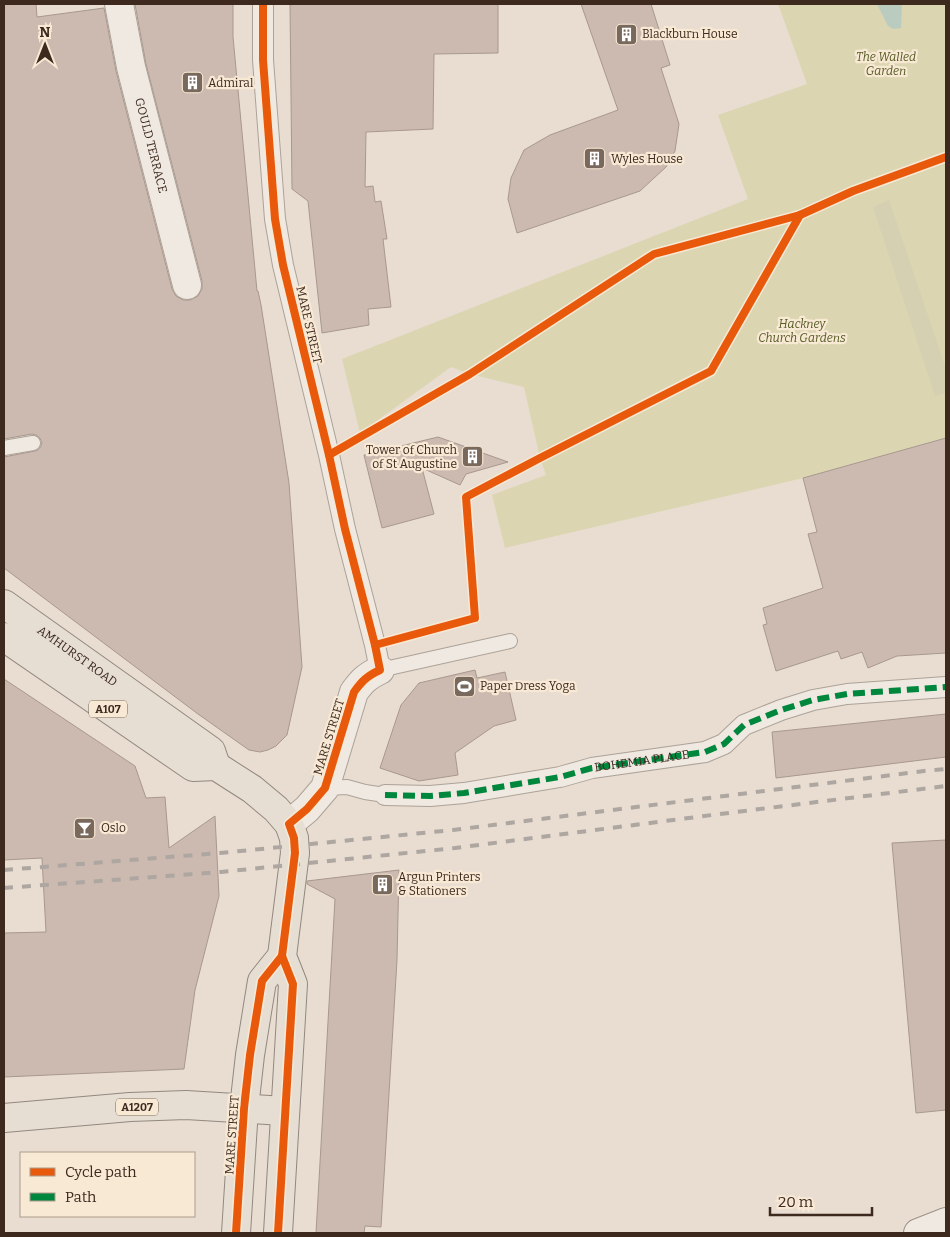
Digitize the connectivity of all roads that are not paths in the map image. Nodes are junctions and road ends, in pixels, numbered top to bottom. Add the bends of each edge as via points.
1 (119, 4) edge
2 (263, 4) edge
3 (187, 285) dead end
4 (33, 444) dead end
5 (4, 448) edge
6 (4, 604) edge
7 (4, 637) edge
8 (510, 641) dead end
9 (378, 657) junction
10 (946, 687) edge
11 (216, 766) junction
12 (326, 788) junction
13 (385, 795) joint
14 (289, 824) junction
15 (282, 956) junction
16 (244, 1108) junction
17 (285, 1111) junction
18 (4, 1118) edge
19 (946, 1222) edge
20 (236, 1233) edge
21 (278, 1233) edge
22 (918, 1233) edge

1 - 3 street, GOULD TERRACE via 131,67
2 - 9 street, MARE STREET via 263,60 275,219 283,265
4 - 5 lane
6 - 11 main road, AMHURST ROAD / A107 via 211,751
7 - 11 main road, AMHURST ROAD / A107 via 193,767
8 - 9 lane
9 - 12 street, MARE STREET via 370,675 354,692
10 - 13 street, BOHEMIA PLACE via 847,694 813,700 744,725 724,744 705,752 592,768 560,777 464,793
11 - 14 main road, AMHURST ROAD / A107 via 252,789
12 - 13 lane, BOHEMIA PLACE via 347,787
12 - 14 street, MARE STREET
14 - 15 main road, A107 via 295,853
15 - 16 main road, MARE STREET via 262,981
15 - 17 main road, A107 via 293,984
16 - 17 main road, A1207
16 - 18 main road, A1207 via 186,1105
16 - 20 main road, MARE STREET
17 - 21 main road, A107
19 - 22 street

